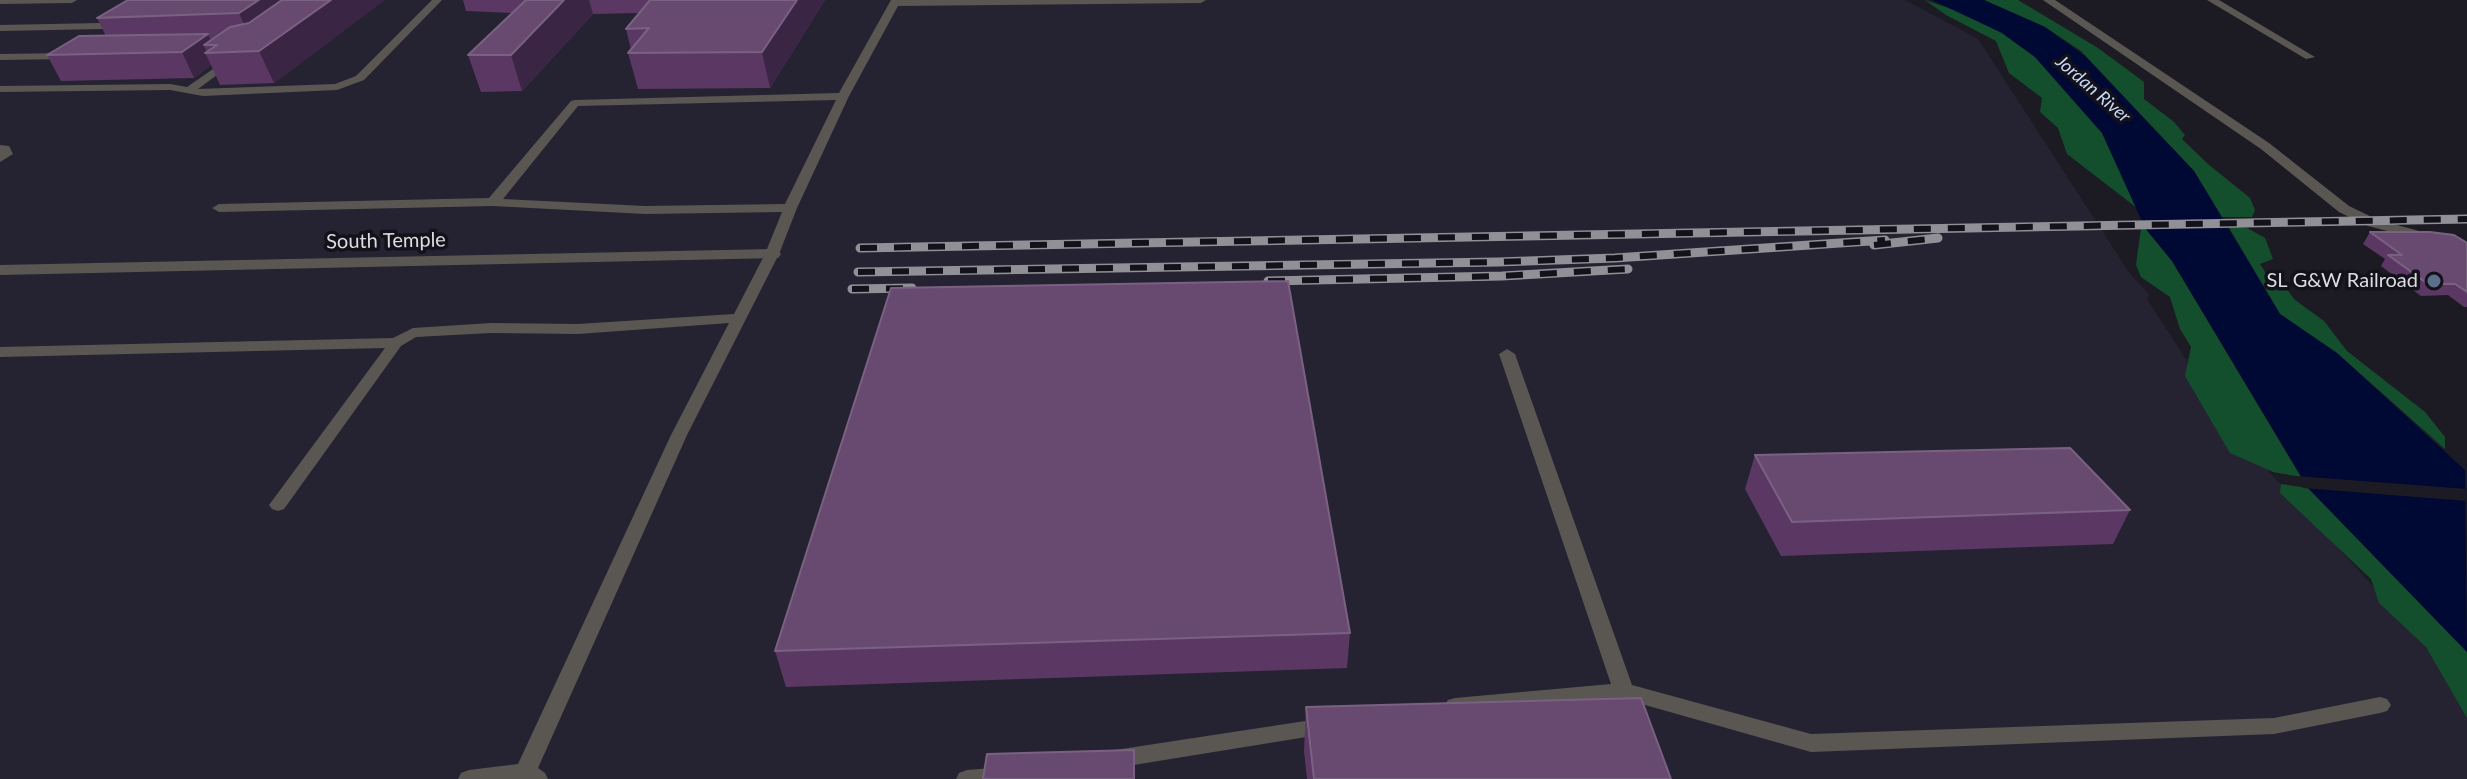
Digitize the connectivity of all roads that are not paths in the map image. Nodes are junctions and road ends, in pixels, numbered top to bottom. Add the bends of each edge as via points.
1 (72, 0) edge
2 (145, 0) edge
3 (437, 0) edge
4 (1201, 0) edge
5 (2048, 0) edge
6 (2212, 0) edge
7 (0, 1) edge
8 (895, 1) edge
9 (943, 1) edge
10 (0, 28) edge
11 (224, 54) edge
12 (80, 55) edge
13 (0, 57) edge
14 (2310, 57) dead end
15 (0, 89) edge
16 (191, 89) junction
17 (843, 96) junction
18 (0, 149) edge
19 (0, 158) edge
20 (493, 202) junction
21 (219, 208) dead end
22 (790, 208) junction
23 (2434, 237) edge
24 (772, 254) junction
25 (0, 270) edge
26 (739, 318) junction
27 (396, 343) junction
28 (0, 352) edge
29 (1507, 354) dead end
30 (278, 505) dead end
31 (1624, 691) junction
32 (2380, 705) dead end
33 (1437, 709) edge
34 (1342, 723) edge
35 (1090, 763) edge
36 (1026, 773) edge
37 (531, 775) edge
38 (469, 779) edge
39 (967, 779) edge

1 - 7 lane
2 - 10 lane via 102,26
3 - 16 lane via 352,82 305,90
4 - 9 lane
5 - 23 lane via 2265,146 2344,209 2404,234
6 - 14 lane
8 - 9 lane
8 - 17 lane
11 - 16 lane via 240,53
12 - 13 lane
15 - 16 lane
17 - 20 lane via 575,103
17 - 22 lane
18 - 19 lane via 7,154
20 - 21 lane
20 - 22 lane via 645,210
22 - 24 lane
24 - 25 street, South Temple
24 - 26 lane
26 - 27 lane via 578,329 432,330
26 - 37 lane via 679,435
27 - 28 lane
27 - 30 lane
29 - 31 lane
31 - 32 lane via 1811,743 2274,726
31 - 33 lane
34 - 35 lane
36 - 39 lane
37 - 38 lane

